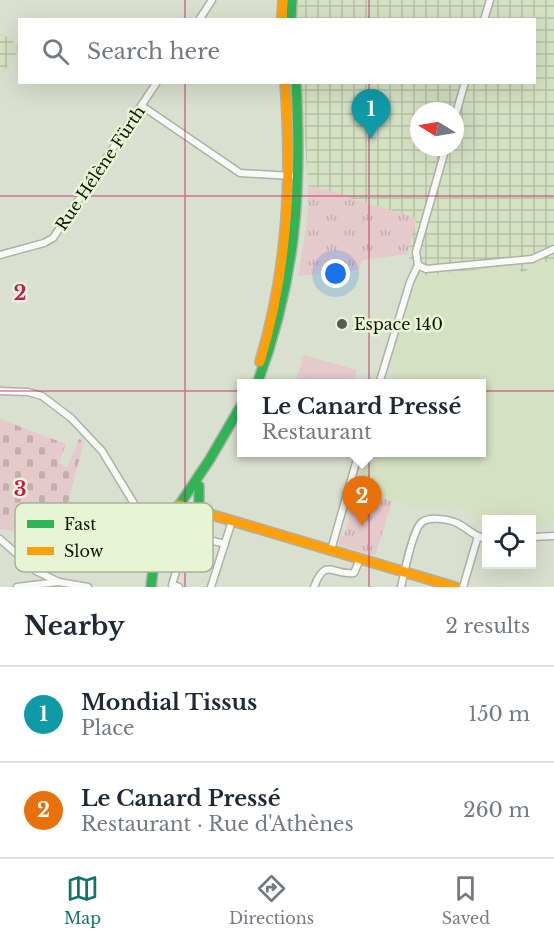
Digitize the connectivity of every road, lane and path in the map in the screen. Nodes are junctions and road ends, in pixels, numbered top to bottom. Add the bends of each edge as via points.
1 (212, 0) edge
2 (283, 0) edge
3 (292, 0) edge
4 (490, 0) edge
5 (199, 18) edge
6 (282, 18) edge
7 (291, 18) edge
8 (485, 18) edge
9 (156, 84) edge
10 (285, 84) edge
11 (296, 84) edge
12 (464, 84) edge
13 (459, 102) edge
14 (142, 106) junction
15 (443, 156) edge
16 (288, 176) junction
17 (299, 176) junction
18 (554, 249) edge
19 (0, 255) edge
20 (418, 265) junction
21 (254, 379) edge
22 (259, 379) edge
23 (381, 379) edge
24 (0, 391) edge
25 (237, 413) edge
26 (237, 422) edge
27 (358, 457) edge
28 (199, 486) junction
29 (137, 503) edge
30 (183, 503) edge
31 (184, 503) edge
32 (199, 503) edge
33 (213, 513) edge
34 (213, 514) edge
35 (216, 515) junction
36 (232, 521) junction
37 (478, 536) junction
38 (554, 536) edge
39 (536, 537) edge
40 (482, 538) edge
41 (0, 539) edge
42 (213, 541) edge
43 (225, 544) junction
44 (331, 550) junction
45 (15, 552) edge
46 (360, 559) junction
47 (38, 572) edge
48 (152, 572) edge
49 (176, 572) edge
50 (404, 572) junction
51 (59, 582) junction
52 (17, 587) edge
53 (88, 587) edge
54 (151, 587) edge
55 (179, 587) edge
56 (212, 587) edge
57 (315, 587) edge
58 (401, 587) edge
59 (454, 587) edge
60 (463, 587) edge

1 - 5 street
2 - 6 main road
3 - 7 main road
4 - 8 street
9 - 14 street, Rue Hélène Fürth
10 - 16 main road
11 - 17 main road
12 - 13 street
14 - 16 street via 240,173
14 - 19 street, Rue Hélène Fürth via 53,237
15 - 20 street via 416,252
16 - 17 street
16 - 21 main road via 286,244 273,312
17 - 22 main road via 296,228 281,315
18 - 20 street via 532,259 426,269
20 - 23 street
24 - 29 street via 42,396 71,418 102,451
25 - 30 main road
26 - 28 main road
27 - 44 street
28 - 31 main road
28 - 32 main road
33 - 35 main road
34 - 35 main road
35 - 36 main road
36 - 43 street
36 - 44 main road
37 - 40 street
37 - 50 street via 456,522 426,520 420,524
37 - 60 street
38 - 39 street
41 - 45 street
42 - 43 street
43 - 56 street
44 - 46 main road
46 - 50 main road
46 - 57 street via 354,573 322,571
47 - 51 street
48 - 54 main road
49 - 55 street via 172,585
50 - 58 street
50 - 59 main road
51 - 52 street
51 - 53 street

